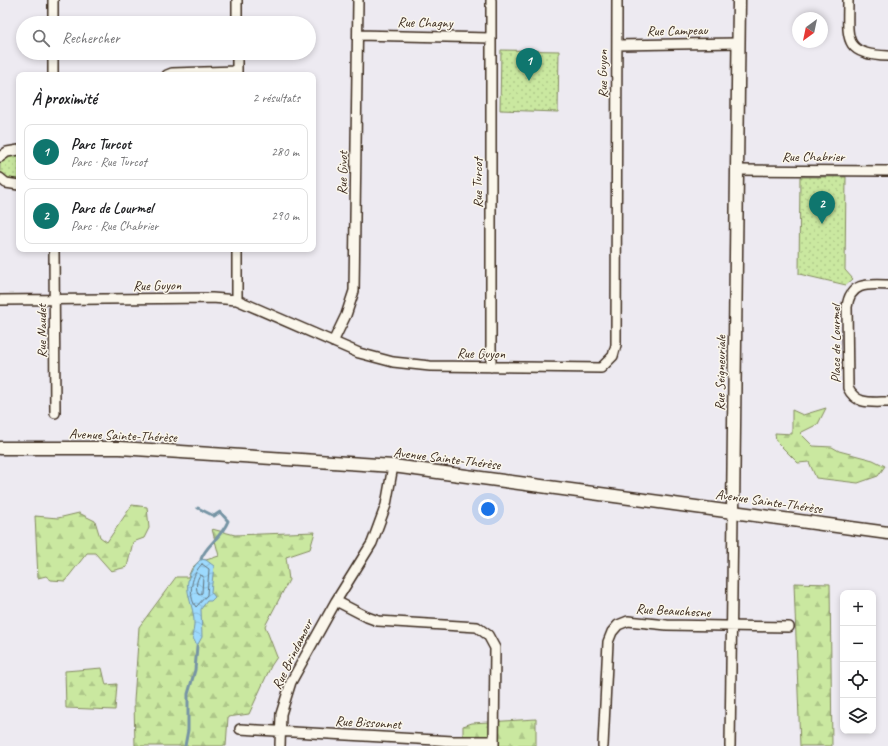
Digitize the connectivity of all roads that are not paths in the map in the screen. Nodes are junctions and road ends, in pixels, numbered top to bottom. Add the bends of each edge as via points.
1 (53, 0) edge
2 (238, 0) edge
3 (358, 0) edge
4 (491, 0) edge
5 (617, 0) edge
6 (738, 0) edge
7 (848, 0) edge
8 (53, 16) edge
9 (237, 16) edge
10 (358, 35) junction
11 (491, 38) junction
12 (738, 43) junction
13 (617, 45) junction
14 (888, 56) edge
15 (53, 60) edge
16 (237, 60) edge
17 (53, 72) edge
18 (237, 72) edge
19 (16, 150) edge
20 (0, 157) edge
21 (737, 170) junction
22 (888, 171) edge
23 (0, 178) edge
24 (16, 184) edge
25 (54, 252) edge
26 (237, 252) edge
27 (888, 284) edge
28 (0, 300) edge
29 (236, 300) junction
30 (55, 301) junction
31 (333, 342) junction
32 (491, 367) junction
33 (888, 402) edge
34 (55, 413) dead end
35 (0, 448) edge
36 (394, 466) junction
37 (734, 512) junction
38 (888, 533) edge
39 (336, 601) junction
40 (732, 626) junction
41 (789, 627) dead end
42 (240, 729) dead end
43 (280, 731) junction
44 (395, 742) edge
45 (494, 743) edge
46 (280, 746) edge
47 (603, 746) edge
48 (730, 746) edge

1 - 8 street
2 - 9 street
3 - 10 street, Rue Givot
4 - 11 street, Rue Turcot
5 - 13 street, Rue Guyon
6 - 12 street, Rue Seigneuriale
7 - 14 street via 850,43 873,56
10 - 11 street, Rue Chagny
10 - 31 street, Rue Givot via 354,291
11 - 32 street, Rue Turcot
12 - 13 street, Rue Campeau
12 - 21 street, Rue Seigneuriale
13 - 32 street, Rue Guyon via 616,345 613,356 601,368
15 - 17 street
16 - 18 street
19 - 20 street
21 - 22 street, Rue Chabrier
21 - 37 street, Rue Seigneuriale
23 - 24 street
25 - 30 street, Rue Naudet
26 - 29 street
27 - 33 street, Place de Lourmel via 867,284 857,288 848,298 847,307 848,388 857,400
28 - 30 street, Rue Guyon
29 - 30 street, Rue Guyon via 212,298
29 - 31 street, Rue Guyon
30 - 34 street, Rue Naudet
31 - 32 street, Rue Guyon via 358,353 393,362 430,366
35 - 36 street, Avenue Sainte-Thérèse via 120,448
36 - 37 street, Avenue Sainte-Thérèse
36 - 39 street, Rue Brindamour via 386,505 372,543
37 - 38 street, Avenue Sainte-Thérèse
37 - 40 street, Rue Seigneuriale
39 - 43 street, Rue Brindamour via 292,682 281,714
39 - 45 street via 378,621 476,627 488,635 495,648
40 - 41 street, Rue Beauchesne
40 - 47 street, Rue Beauchesne via 667,625 628,621 618,625 608,642
40 - 48 street, Rue Seigneuriale
42 - 43 street, Rue Bissonnet
43 - 44 street, Rue Bissonnet
43 - 46 street, Rue Brindamour
44 - 45 street, Rue Bissonnet

